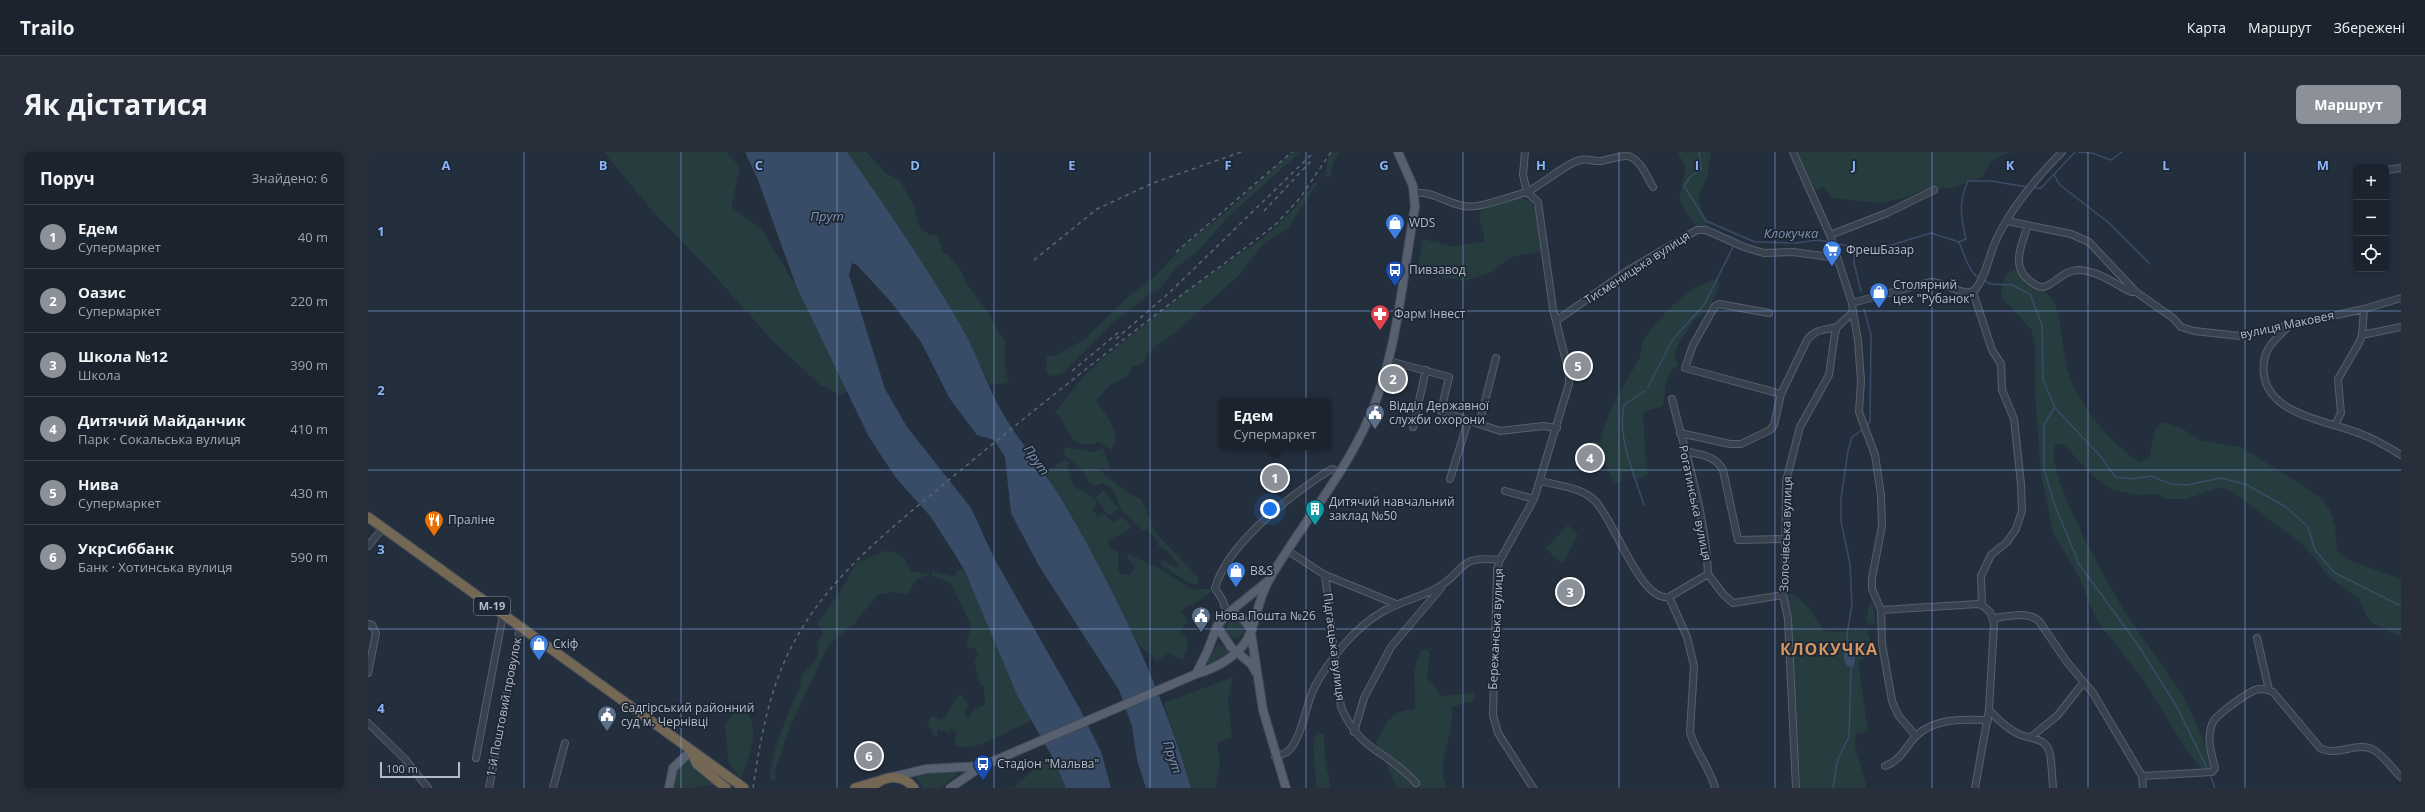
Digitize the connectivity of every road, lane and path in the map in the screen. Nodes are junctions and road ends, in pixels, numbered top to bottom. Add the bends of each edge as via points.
1 (1398, 152) edge
2 (1525, 152) edge
3 (1793, 152) edge
4 (2062, 152) edge
5 (2401, 168) edge
6 (2389, 170) edge
7 (1654, 187) dead end
8 (1934, 190) dead end
9 (1527, 192) junction
10 (1414, 193) junction
11 (2007, 221) junction
12 (2028, 225) junction
13 (1830, 235) junction
14 (1837, 258) junction
15 (1972, 292) junction
16 (2136, 292) junction
17 (2401, 298) edge
18 (1852, 303) junction
19 (2364, 309) junction
20 (1853, 312) junction
21 (1769, 313) dead end
22 (1556, 321) junction
23 (2288, 326) junction
24 (1838, 327) junction
25 (2401, 327) edge
26 (2362, 335) junction
27 (1496, 358) dead end
28 (1389, 361) junction
29 (1426, 370) junction
30 (1781, 394) junction
31 (1672, 399) dead end
32 (1468, 421) junction
33 (1479, 424) junction
34 (2335, 425) junction
35 (1413, 427) dead end
36 (1556, 428) junction
37 (1680, 433) junction
38 (1685, 452) junction
39 (2401, 456) edge
40 (1339, 472) junction
41 (1450, 479) dead end
42 (1541, 481) junction
43 (1505, 491) dead end
44 (1534, 499) junction
45 (368, 517) edge
46 (383, 528) junction
47 (1786, 539) junction
48 (368, 546) edge
49 (1288, 551) junction
50 (1500, 560) junction
51 (1708, 574) junction
52 (1325, 575) junction
53 (1269, 580) junction
54 (1444, 584) junction
55 (1783, 595) junction
56 (1669, 597) junction
57 (1396, 604) junction
58 (1982, 605) junction
59 (1881, 610) junction
60 (1228, 613) junction
61 (503, 615) junction
62 (1993, 618) junction
63 (368, 624) edge
64 (1217, 626) junction
65 (520, 627) junction
66 (1251, 631) junction
67 (2257, 638) dead end
68 (1237, 652) junction
69 (1335, 658) junction
70 (368, 673) edge
71 (1256, 673) junction
72 (1196, 674) junction
73 (2084, 682) junction
74 (2269, 690) junction
75 (1989, 710) junction
76 (1988, 720) junction
77 (368, 723) edge
78 (1354, 732) junction
79 (1916, 736) junction
80 (2032, 737) junction
81 (564, 743) dead end
82 (691, 751) junction
83 (1275, 756) junction
84 (476, 758) dead end
85 (982, 766) junction
86 (1885, 766) dead end
87 (2142, 776) junction
88 (891, 777) junction
89 (2401, 777) edge
90 (881, 780) junction
91 (1416, 783) dead end
92 (428, 788) edge
93 (489, 788) edge
94 (553, 788) edge
95 (669, 788) edge
96 (726, 788) edge
97 (744, 788) edge
98 (854, 788) edge
99 (872, 788) edge
100 (914, 788) edge
101 (950, 788) edge
102 (1286, 788) edge
103 (1533, 788) edge
104 (1715, 788) edge
105 (1796, 788) edge
106 (1975, 788) edge
107 (2053, 788) edge
108 (2143, 788) edge

1 - 10 main road
2 - 9 street via 1523,175
3 - 13 street
4 - 11 street via 2031,184
5 - 6 street
7 - 9 street via 1637,162 1626,156 1600,161 1579,160 1541,186
8 - 13 street via 1887,213
9 - 10 street via 1473,206 1464,206 1430,193
9 - 22 street, Бережанська вулиця via 1538,202 1547,276
10 - 28 main road via 1415,207
11 - 12 street, вулиця Маковея
11 - 15 street via 1998,236 1981,279
12 - 16 street, вулиця Маковея via 2071,234 2089,242
12 - 16 street via 2019,254 2018,267 2026,278 2038,286 2045,286 2063,274 2077,270 2093,272 2131,292
13 - 14 street
14 - 18 street
14 - 22 street, Тисменицька вулиця via 1793,252 1764,253 1706,230 1696,230 1627,271
15 - 18 street via 1964,292 1938,281
15 - 58 street via 2002,371 2002,390 2014,419 2022,512 2016,529 1991,555 1981,576
16 - 23 street, вулиця Маковея via 2173,318 2181,327 2194,331 2240,336
17 - 19 street, вулиця Маковея
18 - 20 street
19 - 23 street, вулиця Маковея
19 - 26 street
20 - 24 street
20 - 59 street via 1861,381 1859,412 1875,455 1881,495 1882,526 1872,578 1875,600
21 - 30 street via 1719,304 1715,306 1693,345 1685,368
22 - 36 street, Бережанська вулиця via 1569,373 1569,384
23 - 34 street via 2267,348 2264,355 2265,378 2269,389 2278,401 2291,409
24 - 30 street, Рогатинська вулиця via 1812,333
24 - 47 street, Золочівська вулиця via 1829,375 1800,427 1786,481
25 - 26 street
26 - 34 street via 2338,379 2341,413
27 - 33 street
28 - 29 street
28 - 40 main road via 1368,420
29 - 32 street via 1449,376 1441,411
29 - 35 street
30 - 37 street, Рогатинська вулиця via 1774,425 1770,430 1741,444
31 - 37 street, Рогатинська вулиця
32 - 33 street
32 - 41 street
33 - 36 street via 1500,431 1543,426
34 - 39 street via 2374,440
36 - 42 street, Бережанська вулиця
37 - 38 street, Рогатинська вулиця
38 - 47 street via 1708,456 1723,470 1738,540
38 - 51 street, Рогатинська вулиця via 1708,554
40 - 49 main road
40 - 60 street via 1332,469 1328,471 1287,499 1224,567 1215,588
42 - 44 street, Бережанська вулиця
42 - 56 street via 1578,491 1595,500 1643,582 1658,595
43 - 44 street
44 - 50 street, Бережанська вулиця
45 - 46 highway, М-19
46 - 48 street
46 - 61 highway, М-19
47 - 55 street, Золочівська вулиця
49 - 52 street
49 - 53 main road
50 - 54 street via 1476,558 1467,561
50 - 103 street, Бережанська вулиця via 1497,569 1494,634 1493,714 1498,733
51 - 55 street via 1733,603
51 - 56 street
52 - 57 street
52 - 69 street, Підгаєцька вулиця
53 - 60 main road
53 - 66 main road
54 - 57 street
54 - 78 street via 1391,647 1364,698
55 - 105 street, Золочівська вулиця via 1788,619
56 - 104 street via 1687,637 1694,666 1690,732 1692,741 1712,776
57 - 69 street via 1381,612 1356,632
58 - 59 street
58 - 62 street
59 - 79 street via 1882,644 1892,701 1898,715
60 - 64 main road
60 - 66 main road via 1242,618
61 - 65 highway, М-19
61 - 84 street
62 - 73 street via 2033,616
62 - 75 street
63 - 70 street via 372,625 376,633
64 - 68 main road via 1226,641
64 - 72 main road
65 - 82 highway, М-19
65 - 93 street, 1-й Поштовий провулок
66 - 68 main road
66 - 71 main road
67 - 74 street
68 - 71 main road via 1251,664
68 - 72 main road via 1210,670
69 - 78 street, Підгаєцька вулиця via 1341,707
69 - 83 street via 1320,676 1311,694 1293,745 1286,752
71 - 83 main road
72 - 85 main road
73 - 80 street via 2057,716
73 - 87 street
74 - 87 street via 2254,691 2213,721 2209,741 2215,768 2209,773
74 - 89 street via 2320,748 2331,751 2364,747 2372,749
75 - 76 street
75 - 80 street via 2007,727 2021,735
76 - 79 street via 1947,721
76 - 106 street
77 - 92 street via 405,759
78 - 91 street, Підгаєцька вулиця via 1374,751 1407,773
79 - 86 street via 1898,760
80 - 107 street via 2041,740 2050,754
81 - 94 street
82 - 95 main road via 679,761 670,777
82 - 96 highway, М-19 via 697,764
82 - 97 highway, М-19
83 - 102 main road
85 - 88 main road via 926,769
85 - 101 main road
87 - 108 street
88 - 90 highway
88 - 100 highway via 903,779
90 - 98 highway
90 - 99 highway

